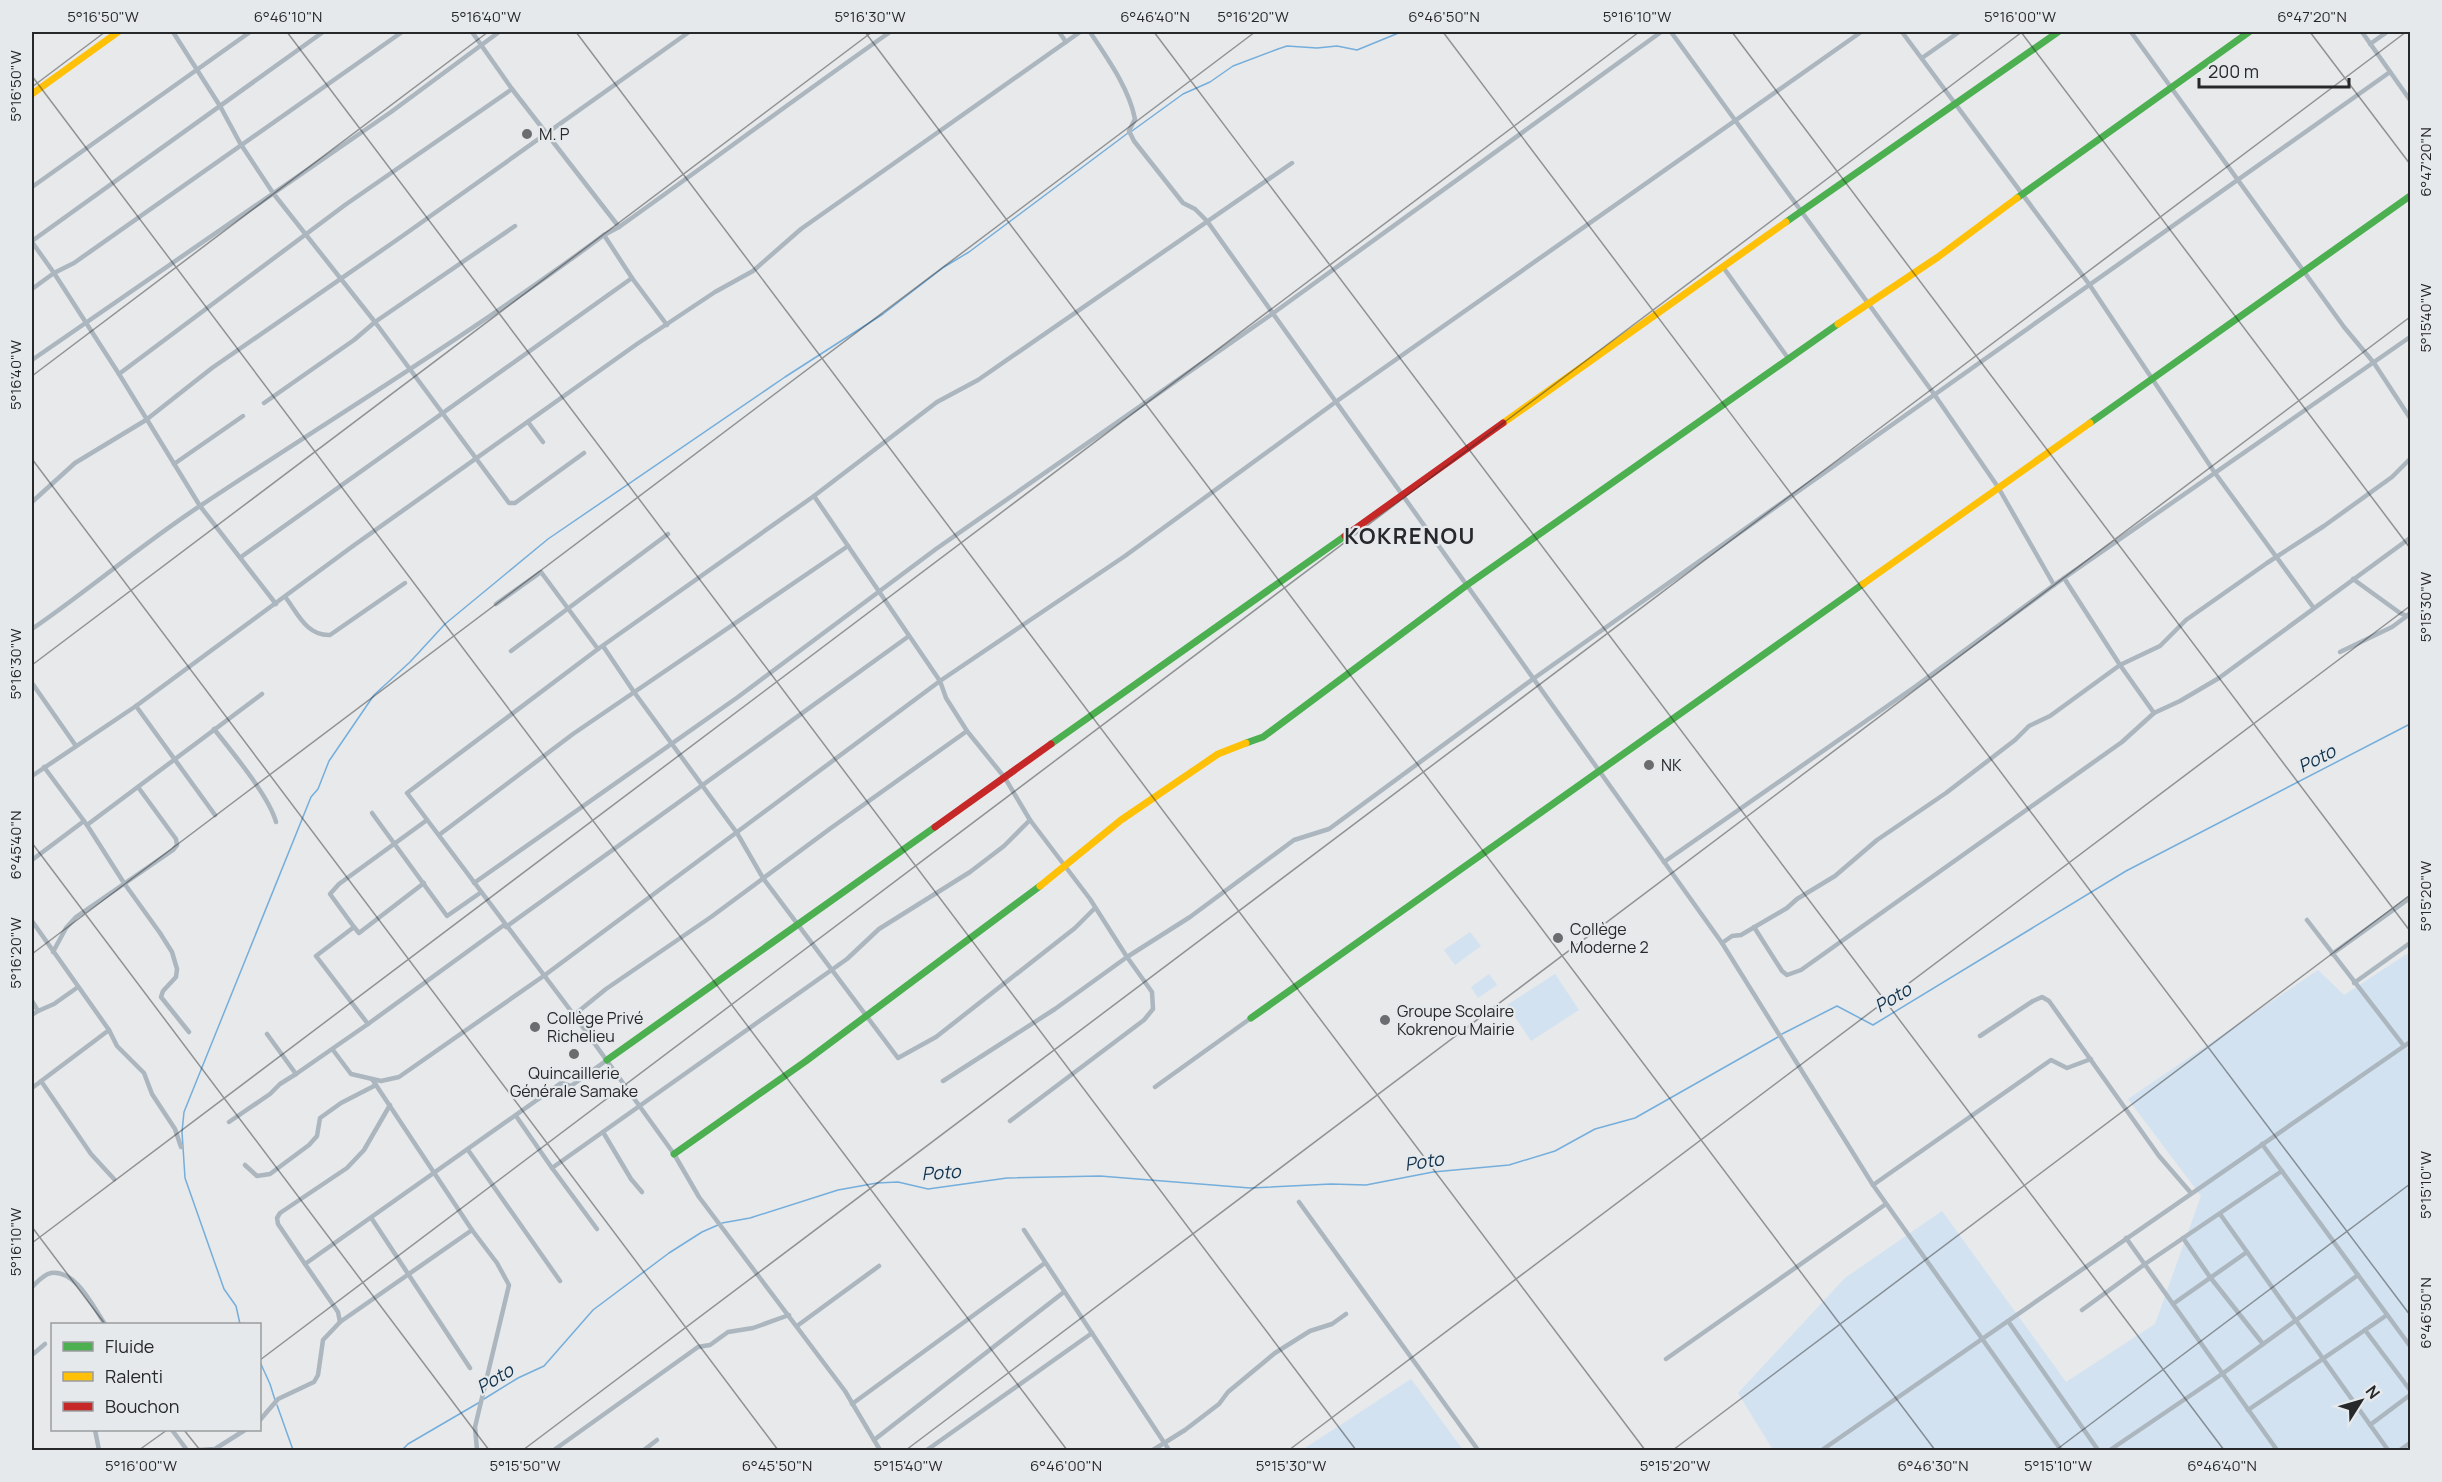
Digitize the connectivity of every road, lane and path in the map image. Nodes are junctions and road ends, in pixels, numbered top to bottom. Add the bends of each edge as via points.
1 (118, 32) edge
2 (173, 32) edge
3 (250, 32) edge
4 (323, 32) edge
5 (402, 32) edge
6 (472, 32) edge
7 (499, 32) edge
8 (689, 32) edge
9 (890, 32) edge
10 (1059, 32) edge
11 (1080, 32) edge
12 (1090, 32) edge
13 (1661, 32) edge
14 (1671, 32) edge
15 (1861, 32) edge
16 (1902, 32) edge
17 (1959, 32) edge
18 (2058, 32) edge
19 (2131, 32) edge
20 (2249, 32) edge
21 (2362, 32) edge
22 (2387, 32) edge
23 (2048, 34) edge
24 (1066, 42) junction
25 (2370, 44) junction
26 (481, 45) junction
27 (1922, 58) junction
28 (198, 70) junction
29 (2390, 72) junction
30 (2410, 85) edge
31 (2171, 86) junction
32 (512, 89) junction
33 (2403, 90) junction
34 (32, 94) edge
35 (2410, 100) edge
36 (1955, 104) junction
37 (220, 106) junction
38 (1736, 120) junction
39 (547, 134) junction
40 (241, 145) junction
41 (1292, 163) dead end
42 (2238, 178) junction
43 (32, 187) edge
44 (273, 193) junction
45 (2022, 194) junction
46 (2410, 196) edge
47 (1802, 211) junction
48 (1207, 221) junction
49 (515, 226) dead end
50 (619, 227) junction
51 (306, 235) junction
52 (604, 235) junction
53 (32, 242) edge
54 (1723, 267) junction
55 (2304, 270) junction
56 (54, 273) junction
57 (339, 278) junction
58 (632, 278) junction
59 (2089, 284) junction
60 (32, 290) edge
61 (1870, 303) junction
62 (1272, 314) junction
63 (375, 322) junction
64 (84, 323) junction
65 (667, 325) junction
66 (2410, 337) edge
67 (1788, 358) junction
68 (32, 360) edge
69 (2374, 363) junction
70 (410, 370) junction
71 (119, 374) junction
72 (2152, 379) junction
73 (1934, 394) junction
74 (1336, 401) junction
75 (264, 403) dead end
76 (443, 413) junction
77 (243, 416) dead end
78 (2410, 418) edge
79 (146, 420) junction
80 (528, 422) junction
81 (543, 442) dead end
82 (584, 453) dead end
83 (477, 458) junction
84 (2410, 459) edge
85 (174, 464) junction
86 (2215, 473) junction
87 (1998, 487) junction
88 (1402, 495) junction
89 (814, 496) junction
90 (32, 502) edge
91 (200, 506) junction
92 (668, 534) dead end
93 (2410, 538) edge
94 (848, 546) junction
95 (2278, 556) junction
96 (241, 557) junction
97 (2064, 578) junction
98 (2353, 579) junction
99 (405, 583) dead end
100 (1467, 585) junction
101 (2054, 585) junction
102 (880, 593) junction
103 (285, 598) junction
104 (276, 604) junction
105 (496, 604) dead end
106 (568, 608) junction
107 (2313, 608) junction
108 (2409, 615) edge
109 (32, 628) edge
110 (909, 636) junction
111 (600, 647) junction
112 (511, 651) dead end
113 (2340, 652) dead end
114 (2120, 665) junction
115 (1533, 679) junction
116 (940, 681) junction
117 (32, 683) edge
118 (634, 692) junction
119 (262, 694) dead end
120 (135, 706) junction
121 (2154, 712) junction
122 (214, 729) junction
123 (967, 731) junction
124 (671, 744) junction
125 (76, 746) junction
126 (174, 759) junction
127 (44, 767) junction
128 (1599, 771) junction
129 (32, 776) edge
130 (1005, 778) junction
131 (702, 783) junction
132 (138, 786) junction
133 (372, 813) dead end
134 (215, 815) dead end
135 (427, 820) junction
136 (1030, 820) junction
137 (276, 822) dead end
138 (86, 823) junction
139 (738, 833) junction
140 (439, 835) junction
141 (395, 843) junction
142 (32, 860) edge
143 (1664, 862) junction
144 (1064, 865) junction
145 (763, 878) junction
146 (124, 883) junction
147 (423, 883) junction
148 (474, 883) junction
149 (480, 893) junction
150 (2410, 898) edge
151 (1095, 908) junction
152 (2307, 920) dead end
153 (32, 921) edge
154 (798, 922) junction
155 (505, 926) junction
156 (354, 927) junction
157 (1754, 927) junction
158 (1722, 943) junction
159 (2410, 943) edge
160 (53, 952) junction
161 (2332, 954) junction
162 (1126, 957) junction
163 (833, 969) junction
164 (545, 975) junction
165 (2354, 983) junction
166 (78, 987) junction
167 (32, 1001) edge
168 (38, 1011) junction
169 (32, 1015) edge
170 (574, 1015) junction
171 (866, 1016) junction
172 (1251, 1018) joint
173 (368, 1024) junction
174 (109, 1030) junction
175 (189, 1032) dead end
176 (267, 1034) dead end
177 (1980, 1036) dead end
178 (2410, 1042) edge
179 (2404, 1046) junction
180 (333, 1050) junction
181 (2091, 1059) junction
182 (607, 1060) junction
183 (296, 1074) junction
184 (41, 1081) junction
185 (943, 1081) dead end
186 (374, 1082) junction
187 (32, 1088) edge
188 (1155, 1088) dead end
189 (390, 1106) junction
190 (639, 1107) junction
191 (516, 1116) junction
192 (1010, 1121) dead end
193 (229, 1122) dead end
194 (603, 1132) junction
195 (2262, 1144) junction
196 (181, 1147) dead end
197 (468, 1150) junction
198 (674, 1154) junction
199 (245, 1165) dead end
200 (552, 1168) junction
201 (2282, 1171) junction
202 (435, 1173) junction
203 (114, 1179) dead end
204 (1873, 1185) junction
205 (642, 1192) dead end
206 (2191, 1193) junction
207 (1299, 1202) dead end
208 (1886, 1204) junction
209 (2220, 1214) junction
210 (372, 1219) junction
211 (597, 1229) dead end
212 (472, 1230) junction
213 (1024, 1230) dead end
214 (2126, 1238) junction
215 (2183, 1238) junction
216 (2247, 1252) junction
217 (1046, 1263) junction
218 (305, 1264) junction
219 (2145, 1264) junction
220 (879, 1266) dead end
221 (409, 1275) junction
222 (2358, 1275) junction
223 (2210, 1277) junction
224 (560, 1281) dead end
225 (32, 1287) edge
226 (1064, 1292) junction
227 (2173, 1304) junction
228 (2082, 1310) dead end
229 (1346, 1314) dead end
230 (789, 1315) junction
231 (2387, 1315) junction
232 (2008, 1321) junction
233 (2296, 1321) junction
234 (340, 1322) junction
235 (104, 1323) edge
236 (797, 1326) junction
237 (2365, 1330) junction
238 (1092, 1333) junction
239 (1982, 1339) junction
240 (45, 1344) dead end
241 (2263, 1344) junction
242 (2410, 1346) edge
243 (32, 1355) edge
244 (2322, 1358) junction
245 (1666, 1359) dead end
246 (470, 1368) dead end
247 (2222, 1374) junction
248 (2410, 1390) edge
249 (2410, 1395) edge
250 (852, 1404) junction
251 (2247, 1410) junction
252 (261, 1419) edge
253 (2370, 1425) junction
254 (95, 1431) edge
255 (173, 1431) edge
256 (244, 1431) edge
257 (657, 1440) dead end
258 (874, 1440) junction
259 (2410, 1443) edge
260 (1165, 1444) junction
261 (99, 1450) edge
262 (187, 1450) edge
263 (199, 1450) edge
264 (215, 1450) edge
265 (477, 1450) edge
266 (554, 1450) edge
267 (644, 1450) edge
268 (880, 1450) edge
269 (927, 1450) edge
270 (1153, 1450) edge
271 (1169, 1450) edge
272 (1478, 1450) edge
273 (1822, 1450) edge
274 (2061, 1450) edge
275 (2098, 1450) edge
276 (2110, 1450) edge
277 (2277, 1450) edge
278 (2388, 1450) edge
279 (2400, 1450) edge

1 - 34 street
2 - 28 street
3 - 28 street
4 - 37 street
5 - 40 street
6 - 26 street
7 - 26 street
8 - 39 street
9 - 50 street
10 - 24 street
11 - 24 street
12 - 48 street via 1130,102 1135,119 1129,131 1134,141 1183,203 1195,208
13 - 62 street
14 - 38 street
15 - 38 street
16 - 27 street
17 - 27 street
18 - 23 street
19 - 31 street
20 - 31 street
21 - 25 street
22 - 25 street
23 - 36 street
24 - 65 street via 801,229 753,271
25 - 29 street
26 - 32 street
26 - 44 street
27 - 36 street
28 - 37 street
28 - 43 street
29 - 33 street
29 - 42 street
30 - 33 street
31 - 42 street
31 - 45 street
32 - 39 street
32 - 51 street
33 - 35 street
36 - 45 street
36 - 47 street
37 - 40 street
37 - 53 street
38 - 47 street
38 - 74 street
39 - 50 street
39 - 57 street
40 - 44 street
40 - 56 street via 74,263
41 - 48 street
42 - 55 street
42 - 59 street
44 - 51 street
44 - 64 street
45 - 59 street
45 - 61 street
46 - 55 street
47 - 54 street
47 - 61 street
48 - 62 street
48 - 89 street via 978,380 937,402
49 - 63 street
50 - 52 street
51 - 57 street
51 - 71 street
52 - 58 street
52 - 70 street
53 - 56 street
54 - 67 street
54 - 88 street
55 - 69 street
55 - 72 street
56 - 60 street
56 - 64 street
57 - 63 street
57 - 79 street
58 - 65 street
58 - 76 street
59 - 72 street
59 - 73 street
61 - 67 street
61 - 73 street
62 - 74 street
62 - 102 street via 936,549
63 - 70 street
63 - 75 street
64 - 68 street
64 - 71 street
65 - 80 street
66 - 69 street
67 - 100 street
69 - 78 street
69 - 86 street
70 - 76 street
70 - 91 street
71 - 79 street
72 - 86 street
72 - 87 street
73 - 87 street
73 - 115 street
74 - 88 street
74 - 116 street via 1125,556
76 - 83 street
76 - 96 street
77 - 85 street
79 - 85 street
79 - 90 street via 75,463
80 - 81 street
80 - 83 street
82 - 83 street via 515,504 509,503
83 - 103 street
84 - 95 street
85 - 91 street
86 - 95 street
86 - 97 street
87 - 101 street
87 - 128 street
88 - 100 street
88 - 130 street
89 - 94 street
89 - 111 street
91 - 96 street
91 - 109 street
92 - 106 street
93 - 98 street
94 - 102 street
94 - 118 street
95 - 107 street
95 - 114 street via 2186,620 2160,646
96 - 104 street
97 - 101 street
97 - 114 street
98 - 107 street
98 - 108 street
99 - 103 street via 330,635 313,632
100 - 115 street
100 - 144 street via 1263,737 1218,754 1121,820
101 - 143 street
102 - 110 street
102 - 124 street
103 - 104 street
104 - 120 street
105 - 106 street via 541,572
106 - 111 street
106 - 112 street
107 - 121 street via 2218,678
108 - 113 street
110 - 116 street
110 - 131 street
111 - 118 street
111 - 135 street via 407,793
114 - 121 street
114 - 157 street via 2030,726 1834,876
115 - 128 street
115 - 162 street via 1329,829 1294,840 1190,918
116 - 123 street
116 - 139 street
117 - 125 street
118 - 124 street
118 - 140 street
119 - 122 street
120 - 125 street
120 - 126 street
121 - 157 street via 2122,742 1801,970 1787,975 1782,971
122 - 126 street
122 - 137 street via 250,777
123 - 130 street
123 - 145 street
124 - 131 street
124 - 148 street
125 - 127 street
126 - 132 street
126 - 134 street
127 - 129 street
127 - 138 street
128 - 143 street
128 - 172 street
130 - 136 street
130 - 154 street
131 - 139 street
131 - 155 street
132 - 138 street
132 - 146 street via 177,845
133 - 141 street
135 - 140 street
135 - 141 street
136 - 144 street
136 - 163 street via 970,872 879,929
138 - 142 street
138 - 146 street
139 - 145 street
139 - 164 street
140 - 148 street
141 - 147 street
141 - 156 street via 330,894
143 - 158 street
144 - 151 street
144 - 171 street
145 - 154 street
145 - 170 street
146 - 160 street via 76,917
146 - 175 street via 172,952 176,977 161,997
147 - 149 street via 447,916
147 - 156 street via 359,933
148 - 149 street
149 - 155 street
150 - 161 street
151 - 162 street
151 - 171 street via 936,1037 898,1058
152 - 161 street
153 - 160 street
154 - 163 street
154 - 182 street
155 - 164 street
155 - 173 street
156 - 173 street via 316,956
157 - 158 street
158 - 204 street
159 - 165 street
160 - 166 street
161 - 165 street
162 - 185 street
162 - 192 street via 1152,992 1150,1014
163 - 171 street
163 - 190 street
164 - 170 street
164 - 186 street via 399,1077
165 - 179 street
166 - 168 street
166 - 174 street
167 - 168 street
168 - 169 street
170 - 182 street
171 - 198 street
172 - 188 street
173 - 180 street
174 - 184 street
174 - 196 street via 117,1046 144,1073
176 - 183 street
177 - 181 street via 2042,997 2049,1000
178 - 179 street
179 - 195 street
180 - 183 street
180 - 186 street via 351,1074
181 - 204 street via 2067,1068 2051,1060
181 - 206 street via 2159,1156
182 - 190 street
182 - 191 street via 571,1086 561,1083
183 - 193 street
184 - 187 street
184 - 203 street via 91,1154
186 - 189 street
186 - 199 street via 320,1118 317,1136 270,1174 257,1176
189 - 202 street
189 - 218 street via 364,1150 347,1168 277,1218
190 - 194 street
190 - 198 street
191 - 197 street
191 - 200 street
194 - 200 street
194 - 205 street
195 - 201 street
195 - 206 street
197 - 202 street
197 - 224 street
198 - 230 street via 699,1197
200 - 211 street
201 - 209 street
201 - 222 street
202 - 210 street
202 - 212 street
204 - 208 street
206 - 214 street
207 - 272 street
208 - 239 street
208 - 245 street
209 - 215 street
209 - 216 street
210 - 218 street
210 - 221 street
212 - 221 street
212 - 265 street via 509,1285 475,1427
213 - 217 street
214 - 219 street
214 - 232 street
215 - 219 street
215 - 223 street
216 - 223 street
216 - 233 street
217 - 226 street
217 - 250 street
218 - 234 street via 338,1312
219 - 227 street
219 - 228 street
220 - 236 street
221 - 234 street
221 - 246 street
222 - 231 street
222 - 233 street
223 - 227 street
223 - 241 street
225 - 235 street via 53,1273 74,1281
226 - 238 street
226 - 258 street
227 - 247 street
229 - 260 street via 1275,1353 1219,1404
230 - 236 street
230 - 266 street via 729,1332 710,1346 698,1347
231 - 237 street
231 - 242 street
232 - 239 street
232 - 275 street
233 - 241 street
233 - 244 street
234 - 252 street via 323,1340 314,1382 278,1399
236 - 250 street
237 - 244 street
237 - 248 street
238 - 260 street
238 - 269 street
239 - 273 street
239 - 274 street
240 - 243 street
241 - 247 street
244 - 251 street
244 - 253 street
247 - 251 street
247 - 276 street
249 - 253 street
250 - 258 street
251 - 277 street
253 - 278 street
254 - 261 street
255 - 262 street
256 - 264 street
257 - 267 street
258 - 268 street
259 - 279 street
260 - 270 street
260 - 271 street
263 - 264 street

